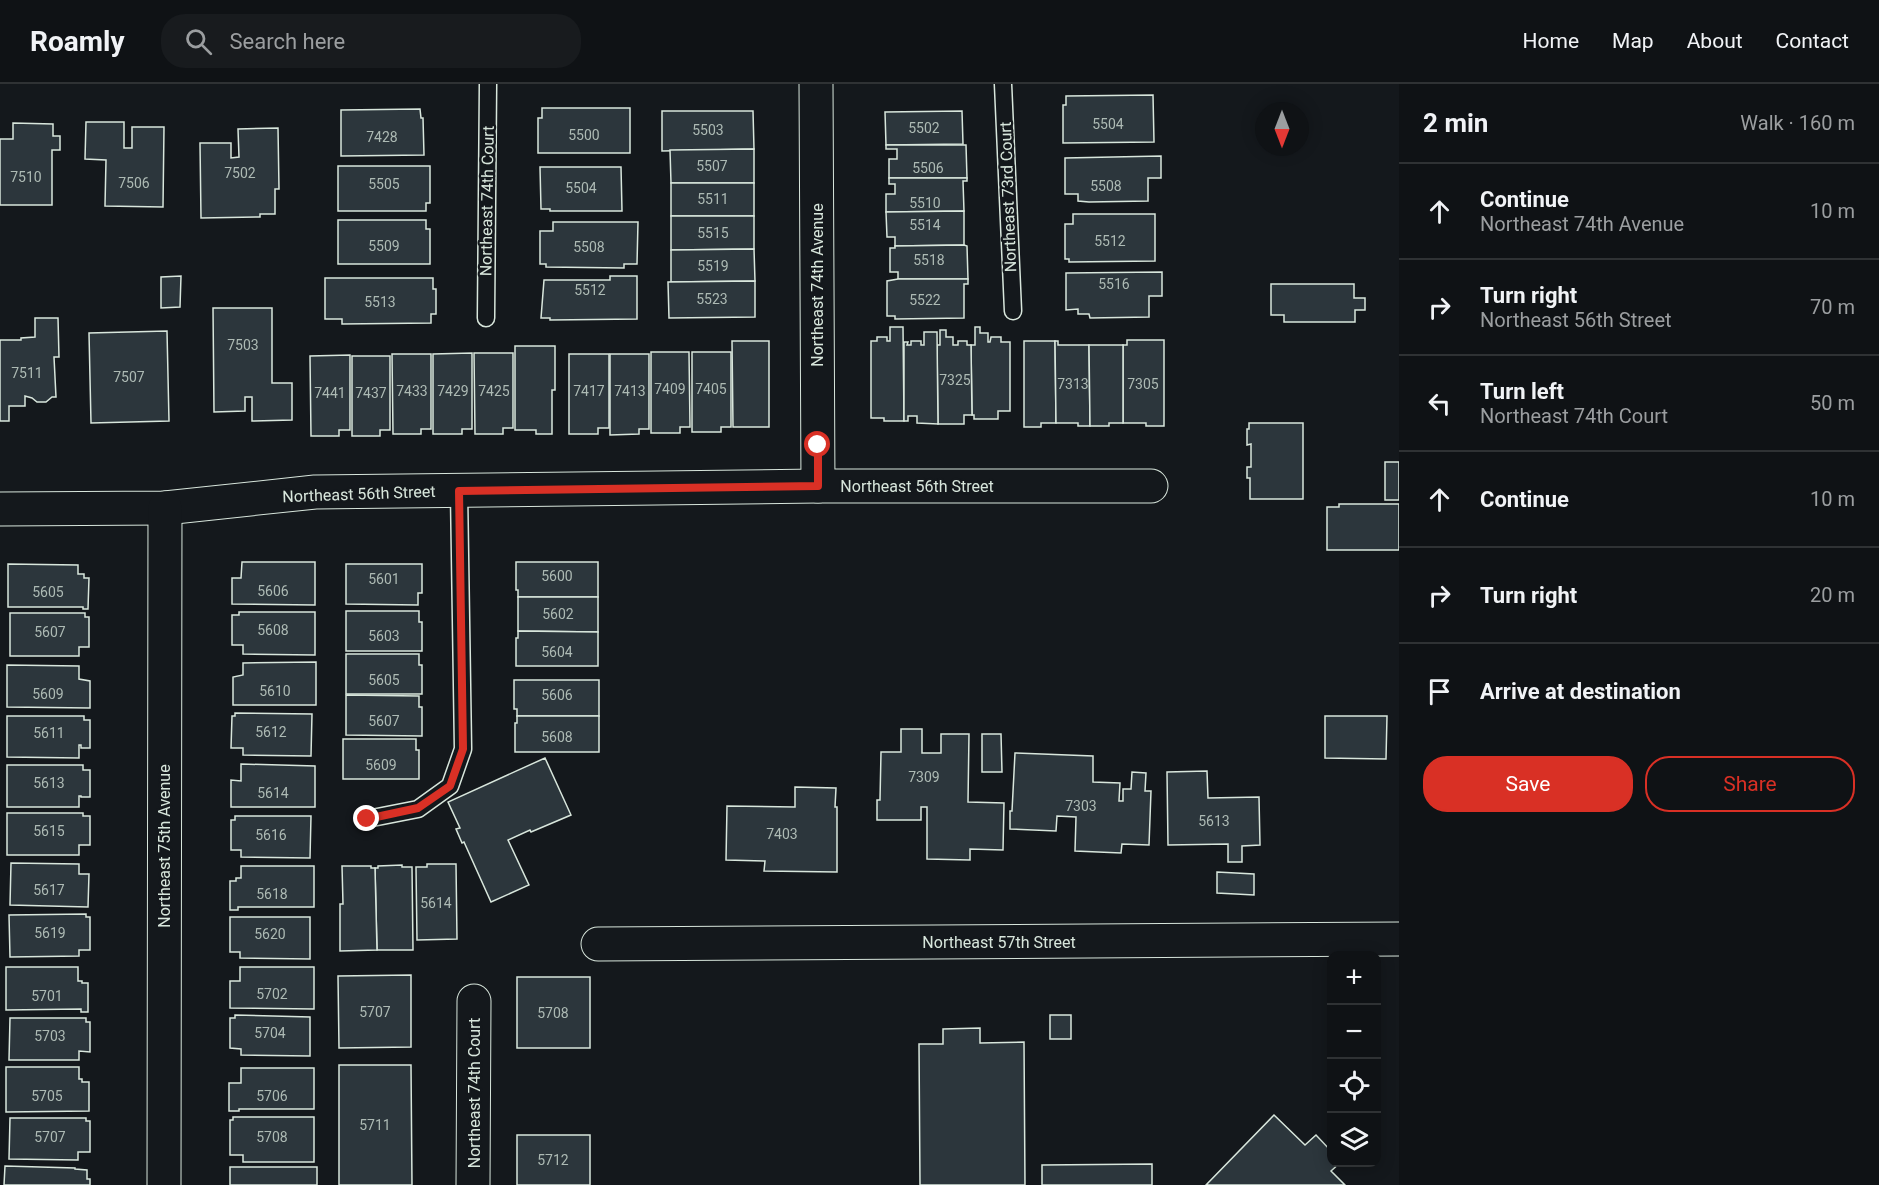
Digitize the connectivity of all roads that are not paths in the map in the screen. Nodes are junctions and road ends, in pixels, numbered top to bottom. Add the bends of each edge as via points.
1 (488, 84) edge
2 (816, 84) edge
3 (1003, 84) edge
4 (1013, 311) dead end
5 (486, 318) dead end
6 (818, 486) junction
7 (1151, 486) dead end
8 (459, 491) junction
9 (165, 508) junction
10 (0, 509) edge
11 (367, 819) dead end
12 (1399, 939) edge
13 (598, 944) dead end
14 (474, 1001) dead end
15 (164, 1185) edge
16 (473, 1185) edge

1 - 5 lane, Northeast 74th Court
2 - 6 street, Northeast 74th Avenue
3 - 4 lane, Northeast 73rd Court
6 - 7 street, Northeast 56th Street
6 - 8 street, Northeast 56th Street
8 - 9 street, Northeast 56th Street via 315,492
8 - 11 lane via 463,749 450,786 442,792 418,808
9 - 10 street, Northeast 56th Street
9 - 15 street, Northeast 75th Avenue
12 - 13 street, Northeast 57th Street
14 - 16 street, Northeast 74th Court

